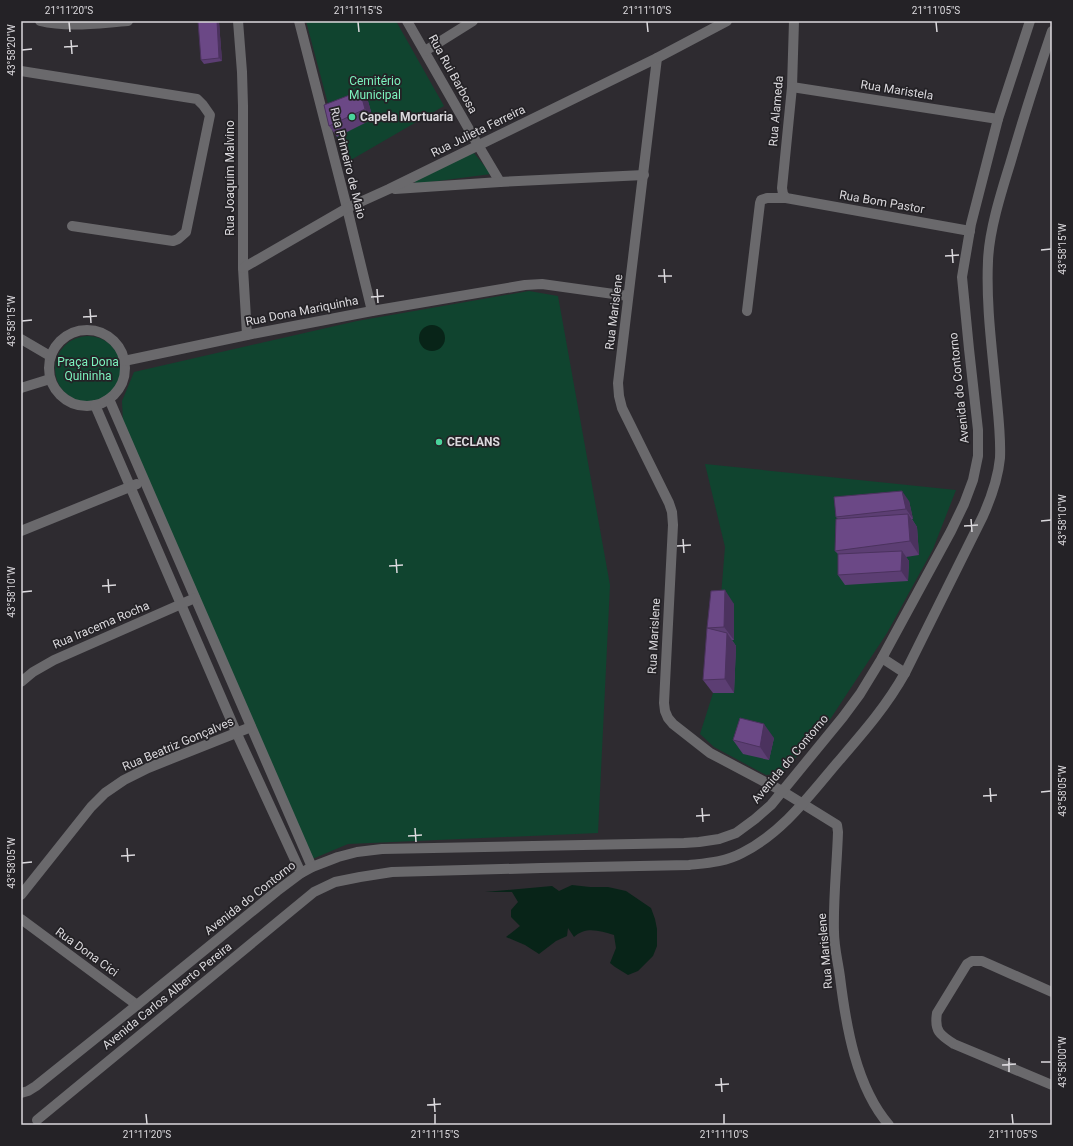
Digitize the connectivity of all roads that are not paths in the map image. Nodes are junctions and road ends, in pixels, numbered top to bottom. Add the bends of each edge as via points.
1 (40, 21) edge
2 (128, 21) edge
3 (238, 21) edge
4 (299, 21) edge
5 (408, 21) edge
6 (474, 21) edge
7 (794, 21) edge
8 (1030, 21) edge
9 (723, 22) edge
10 (1052, 31) edge
11 (425, 51) junction
12 (657, 58) junction
13 (21, 71) edge
14 (792, 87) junction
15 (998, 119) junction
16 (478, 145) junction
17 (644, 175) junction
18 (500, 182) junction
19 (389, 189) junction
20 (788, 199) junction
21 (347, 208) junction
22 (72, 226) dead end
23 (970, 231) junction
24 (243, 268) junction
25 (628, 296) junction
26 (372, 311) junction
27 (747, 311) dead end
28 (247, 335) junction
29 (21, 339) edge
30 (50, 356) junction
31 (124, 360) junction
32 (50, 379) junction
33 (21, 388) edge
34 (109, 399) junction
35 (95, 405) junction
36 (144, 480) junction
37 (131, 486) junction
38 (21, 531) edge
39 (195, 598) junction
40 (182, 605) junction
41 (882, 658) junction
42 (905, 673) junction
43 (21, 682) edge
44 (252, 727) junction
45 (237, 734) junction
46 (782, 791) junction
47 (803, 804) junction
48 (312, 867) junction
49 (300, 873) junction
50 (21, 895) edge
51 (21, 919) edge
52 (1052, 992) edge
53 (137, 1005) junction
54 (1052, 1085) edge
55 (21, 1093) edge
56 (37, 1120) dead end
57 (889, 1125) edge

1 - 2 street via 76,25
3 - 24 street, Rua Joaquim Malvino via 243,106
4 - 21 street, Rua Primeiro de Maio
5 - 11 street, Rua Rui Barbosa
6 - 11 street
7 - 14 street, Rua Alameda
8 - 15 street, Avenida do Contorno
9 - 12 street, Rua Julieta Ferreira
10 - 42 street, Avenida Carlos Alberto Pereira via 1004,182 991,234 987,290 1000,438 996,479 983,516
11 - 16 street, Rua Rui Barbosa
12 - 16 street, Rua Julieta Ferreira
12 - 17 street, Rua Marislene
13 - 22 street via 197,99 210,115 186,232 178,239 173,241
14 - 15 street, Rua Maristela
14 - 20 street, Rua Alameda via 782,188
15 - 23 street, Avenida do Contorno
16 - 18 street, Rua Rui Barbosa
16 - 19 street, Rua Julieta Ferreira
17 - 18 street
17 - 25 street, Rua Marislene
18 - 19 street
19 - 21 street, Rua Julieta Ferreira
20 - 23 street, Rua Bom Pastor
20 - 27 street, Rua Bom Pastor via 761,200
21 - 24 street, Rua Julieta Ferreira
21 - 26 street, Rua Primeiro de Maio
23 - 41 street, Avenida do Contorno via 962,277 978,430 978,456 964,504
24 - 28 street, Rua Joaquim Malvino
25 - 26 street, Rua Dona Mariquinha via 534,284
25 - 46 street, Rua Marislene via 618,383 619,396 622,408 669,503 674,525 665,711 673,724 710,753
26 - 28 street, Rua Dona Mariquinha
28 - 31 street, Rua Dona Mariquinha
29 - 30 street
30 - 31 street via 65,336 76,330 89,329 101,332 112,339
30 - 32 street
31 - 34 street via 122,382 117,392
32 - 33 street
32 - 35 street via 63,398 73,404
34 - 35 street
34 - 36 street
35 - 37 street
36 - 37 street
36 - 39 street
37 - 38 street
37 - 40 street
39 - 40 street, Rua Iracema Rocha
39 - 44 street
40 - 43 street, Rua Iracema Rocha via 54,660
40 - 45 street
41 - 42 street
41 - 46 street, Avenida do Contorno via 860,694
42 - 47 street, Avenida Carlos Alberto Pereira via 878,714
44 - 45 street, Rua Beatriz Gonçalves
44 - 48 street
45 - 49 street
45 - 50 street, Rua Beatriz Gonçalves via 148,768 106,793 91,807
46 - 47 street, Rua Marislene
46 - 48 street, Avenida do Contorno via 755,819 736,832 719,839 676,844 382,849 357,852
47 - 56 street, Avenida Carlos Alberto Pereira via 777,830 755,846 718,862 689,865 392,872 335,882 314,892
47 - 57 street, Rua Marislene via 838,828 834,933 844,1014 868,1094
48 - 49 street, Avenida do Contorno
49 - 53 street, Avenida do Contorno
51 - 53 street, Rua Dona Cici
52 - 54 street via 982,961 972,961 937,1014 936,1022 938,1031 954,1044
53 - 55 street, Avenida do Contorno via 36,1086

